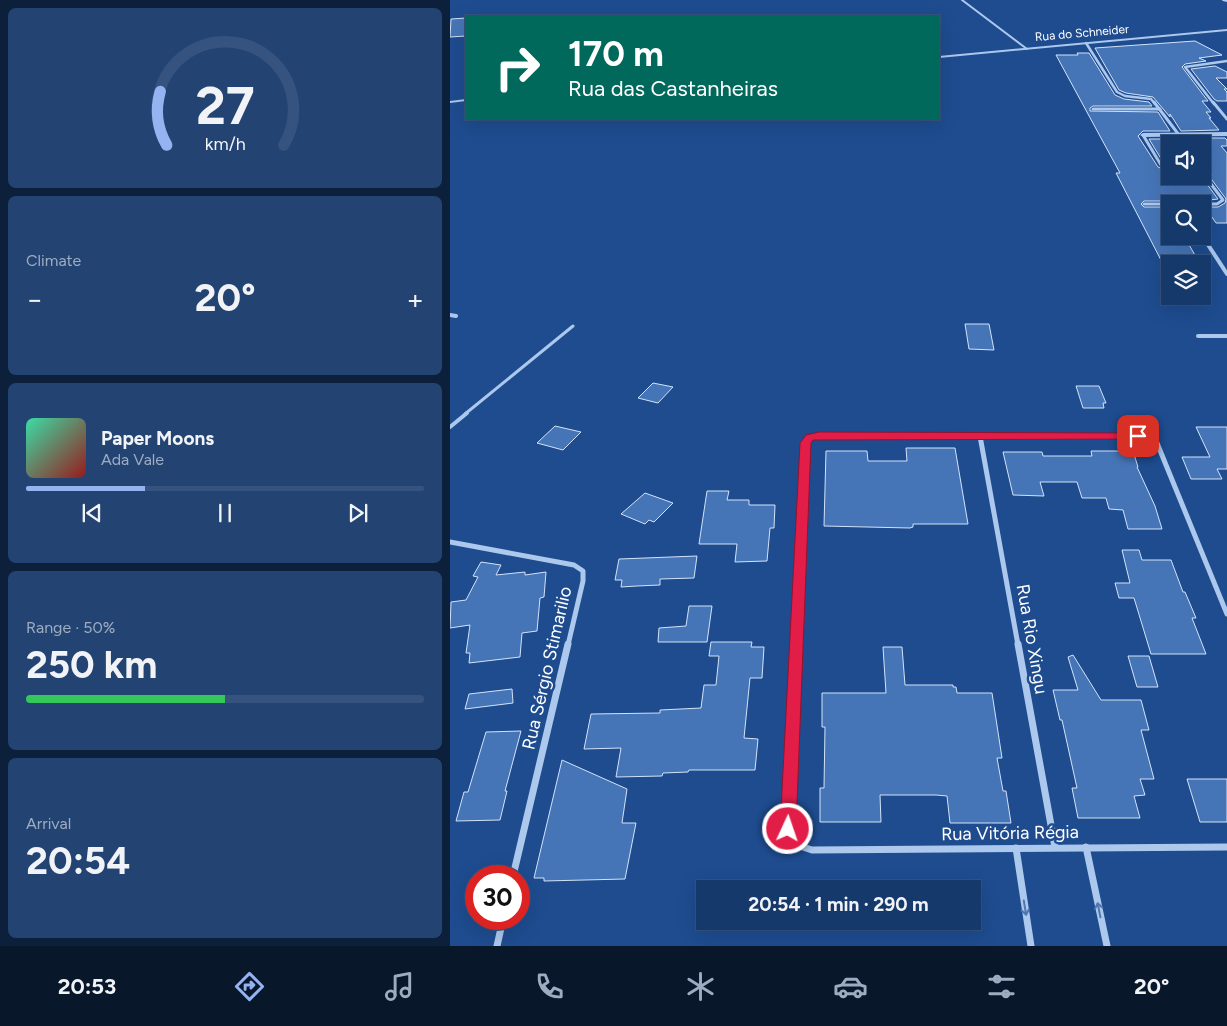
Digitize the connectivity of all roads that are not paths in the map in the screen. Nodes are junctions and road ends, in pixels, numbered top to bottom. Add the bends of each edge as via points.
1 (962, 0) edge
2 (1223, 0) edge
3 (1227, 1) edge
4 (1227, 30) edge
5 (1086, 43) junction
6 (1027, 48) junction
7 (940, 57) edge
8 (1227, 61) edge
9 (465, 100) edge
10 (450, 102) edge
11 (1093, 109) dead end
12 (1160, 109) junction
13 (1227, 119) edge
14 (1179, 134) junction
15 (1227, 134) edge
16 (1143, 135) joint
17 (1161, 165) edge
18 (1211, 184) edge
19 (1144, 204) dead end
20 (1161, 204) edge
21 (1211, 204) edge
22 (1208, 245) edge
23 (1227, 274) edge
24 (450, 315) edge
25 (456, 316) dead end
26 (573, 326) dead end
27 (1198, 336) dead end
28 (1227, 336) edge
29 (450, 427) edge
30 (980, 436) junction
31 (450, 542) edge
32 (1227, 614) edge
33 (1055, 847) junction
34 (1086, 847) junction
35 (1227, 847) edge
36 (1016, 848) junction
37 (516, 865) edge
38 (501, 930) edge
39 (497, 946) edge
40 (1031, 946) edge
41 (1107, 946) edge

1 - 6 lane
2 - 3 lane
4 - 5 street, Rua do Schneider
5 - 6 street, Rua do Schneider
5 - 12 street via 1117,92 1125,96 1151,98
6 - 7 street, Rua do Schneider
8 - 13 street via 1185,67
9 - 10 street
11 - 12 street
12 - 14 street
14 - 15 street
14 - 16 street
16 - 17 street
18 - 21 street via 1223,200
19 - 20 street
22 - 23 street
24 - 25 street
26 - 29 lane
27 - 28 street
30 - 32 street via 1138,436 1157,443
30 - 33 street, Rua Rio Xingu
30 - 36 street, Rua Vitória Régia via 819,436 805,443 788,829 794,844 812,850
31 - 37 street, Rua Sérgio Stimarilio via 574,565 583,571
33 - 34 street, Rua Vitória Régia
33 - 36 street, Rua Vitória Régia
34 - 35 street, Rua Vitória Régia
41 -> 34 street
36 -> 40 street
38 - 39 street

